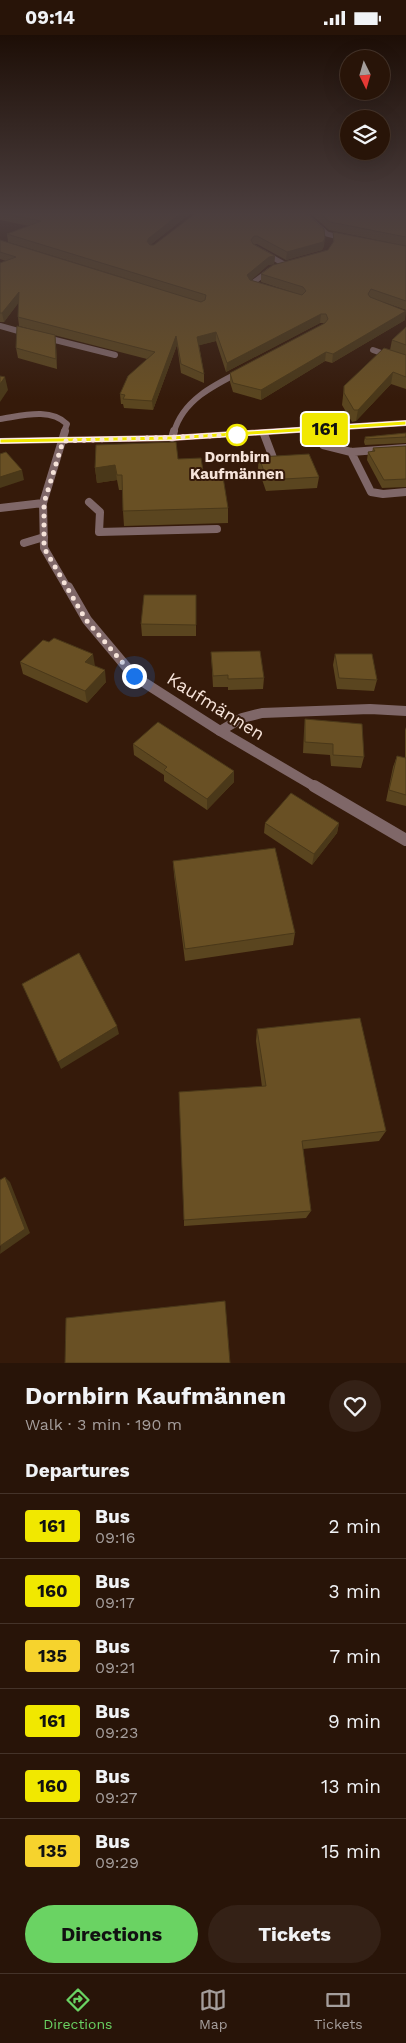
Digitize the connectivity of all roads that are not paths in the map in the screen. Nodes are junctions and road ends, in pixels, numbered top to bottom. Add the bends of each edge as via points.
1 (264, 275) edge
2 (259, 287) edge
3 (0, 326) edge
4 (373, 350) dead end
5 (115, 355) dead end
6 (406, 362) edge
7 (251, 366) edge
8 (0, 419) edge
9 (406, 423) edge
10 (316, 430) junction
11 (264, 434) junction
12 (172, 438) junction
13 (0, 441) edge
14 (63, 441) junction
15 (406, 448) edge
16 (351, 452) junction
17 (275, 463) edge
18 (406, 492) edge
19 (44, 503) junction
20 (89, 503) dead end
21 (0, 508) edge
22 (217, 529) dead end
23 (44, 537) junction
24 (24, 543) dead end
25 (406, 711) edge
26 (220, 731) junction
27 (406, 840) edge

1 - 2 street via 251,285
3 - 5 street
4 - 6 street
7 - 12 street via 202,391 191,401 174,426
8 - 14 street, Kaufmännen via 56,415 67,423
9 - 10 main road
10 - 11 main road
10 - 16 street via 323,445
11 - 12 main road
11 - 17 street
12 - 14 main road
13 - 14 main road
14 - 19 street, Kaufmännen
15 - 16 street
16 - 18 street via 372,492
19 - 21 street
19 - 23 street, Kaufmännen
20 - 22 street via 100,512 99,532
23 - 24 street
23 - 26 street, Kaufmännen via 44,548 81,612 118,659 134,676
25 - 26 street via 362,709 262,713 242,718
26 - 27 street, Kaufmännen

